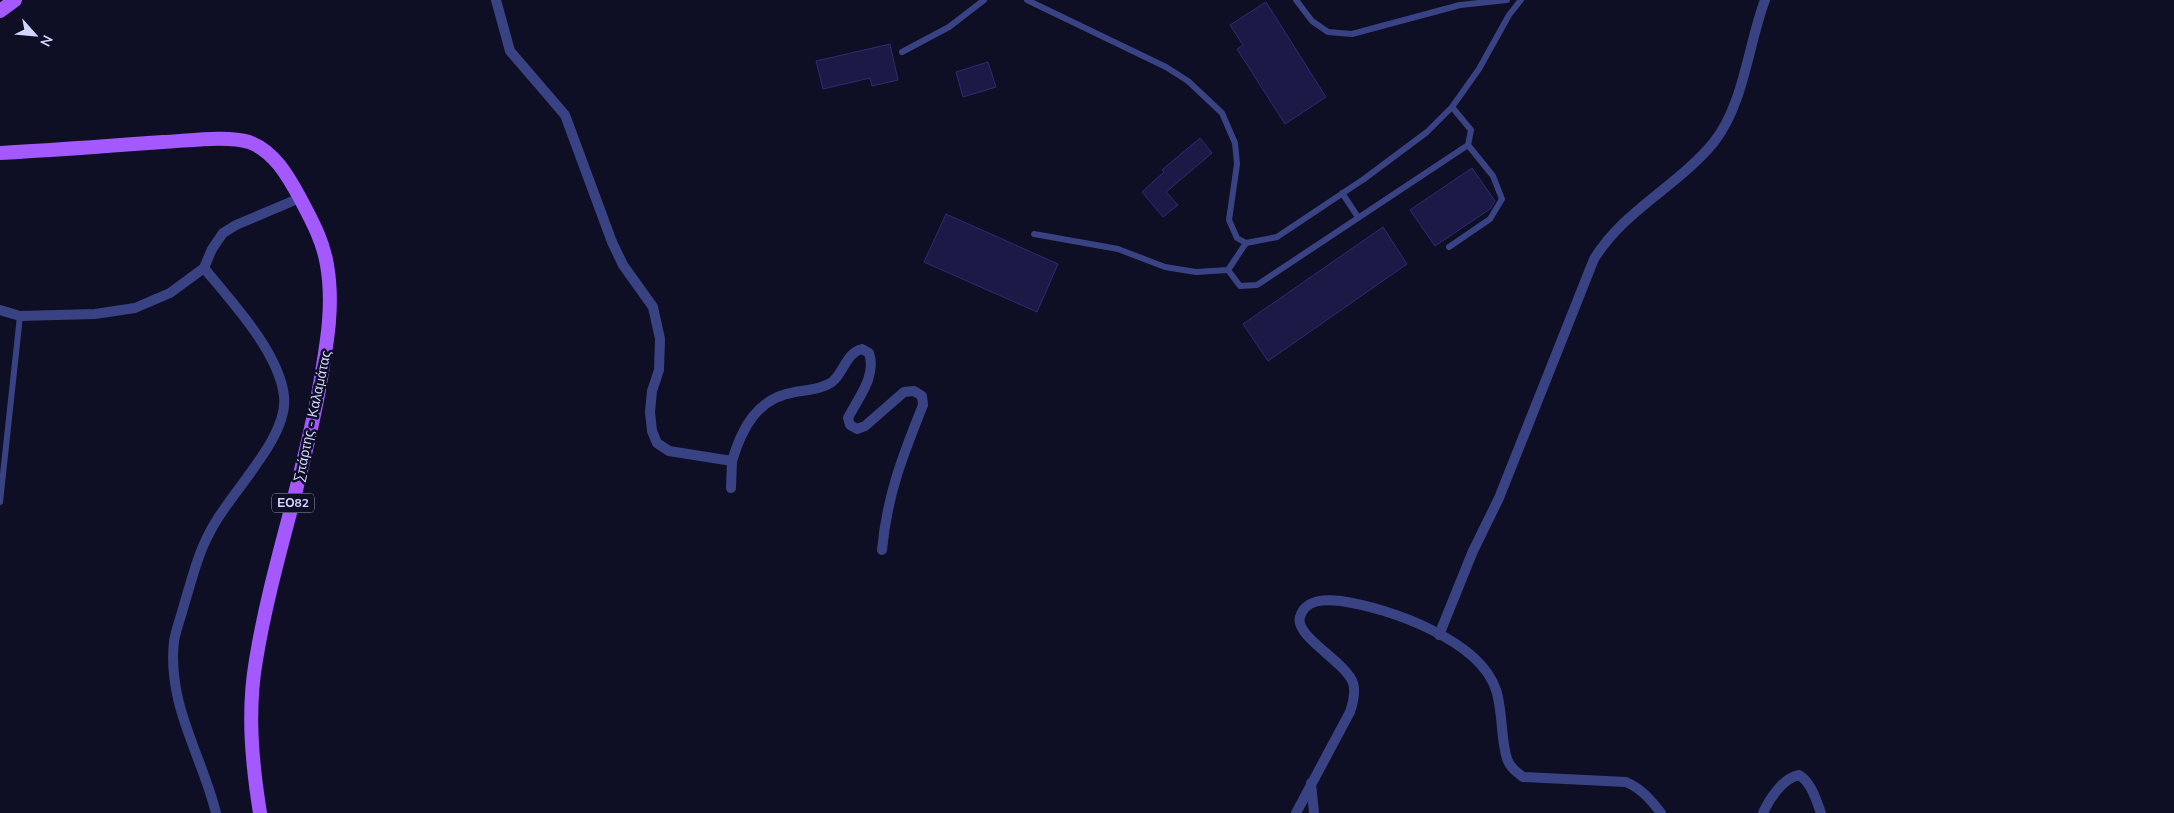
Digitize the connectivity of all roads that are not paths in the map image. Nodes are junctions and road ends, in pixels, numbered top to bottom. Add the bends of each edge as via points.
1 (15, 0) edge
2 (496, 0) edge
3 (984, 0) edge
4 (1027, 0) edge
5 (1296, 0) edge
6 (1507, 0) edge
7 (1522, 0) edge
8 (1765, 0) edge
9 (0, 12) edge
10 (902, 52) dead end
11 (1452, 107) junction
12 (1468, 145) junction
13 (0, 154) edge
14 (1342, 193) junction
15 (300, 198) junction
16 (1358, 217) junction
17 (1034, 234) dead end
18 (1246, 243) junction
19 (1449, 247) dead end
20 (204, 268) junction
21 (1228, 270) junction
22 (0, 310) edge
23 (20, 316) junction
24 (732, 461) junction
25 (731, 488) dead end
26 (0, 502) edge
27 (882, 550) dead end
28 (1439, 635) junction
29 (1312, 783) junction
30 (216, 813) edge
31 (260, 813) edge
32 (1296, 813) edge
33 (1314, 813) edge
34 (1661, 813) edge
35 (1763, 813) edge
36 (1821, 813) edge

1 - 9 main road
2 - 24 street via 510,51 564,115 612,242 653,307 660,338 650,412 657,443 669,451
3 - 10 lane via 949,27
4 - 18 lane via 1166,67 1222,113 1235,143 1237,164 1229,220 1237,238
5 - 6 lane via 1312,21 1328,32 1352,34 1460,5
7 - 11 lane via 1509,15 1479,69
8 - 28 street via 1735,101 1715,141 1624,222 1594,259 1499,498 1473,551
11 - 12 lane via 1471,130
11 - 14 lane via 1427,132
12 - 16 lane
12 - 19 lane via 1493,176 1502,199 1490,219
13 - 15 main road, ΕΟ82 via 192,140 247,142 259,146 276,161
14 - 16 lane
14 - 18 lane via 1277,237
15 - 20 street via 236,224 223,233
15 - 31 main road, Σπάρτης - Καλαμάτας / ΕΟ82 via 322,244 331,305 329,336 316,410 263,619 255,663 251,708 253,768
16 - 21 lane via 1257,285 1240,286
17 - 21 lane via 1118,249 1164,267 1196,272
18 - 21 lane
20 - 23 street via 170,293 135,308 95,314
20 - 30 street via 255,331 275,366 284,396 280,422 269,447 210,530 198,559 175,639 172,671 178,701
22 - 23 street
23 - 26 lane
24 - 25 street
24 - 27 street via 748,420 762,405 775,396 831,382 854,351 862,349 869,353 872,368 848,418 850,425 857,428 865,426 904,392 914,391 922,396 923,405 893,488 886,513
28 - 29 street via 1398,614 1360,604 1331,599 1314,602 1303,610 1299,620 1302,629 1347,671 1353,684 1350,712
28 - 34 street via 1484,666 1501,708 1506,759 1513,770 1532,779 1626,782 1643,792
29 - 32 street
29 - 33 street
35 - 36 street via 1778,790 1799,775 1813,792

